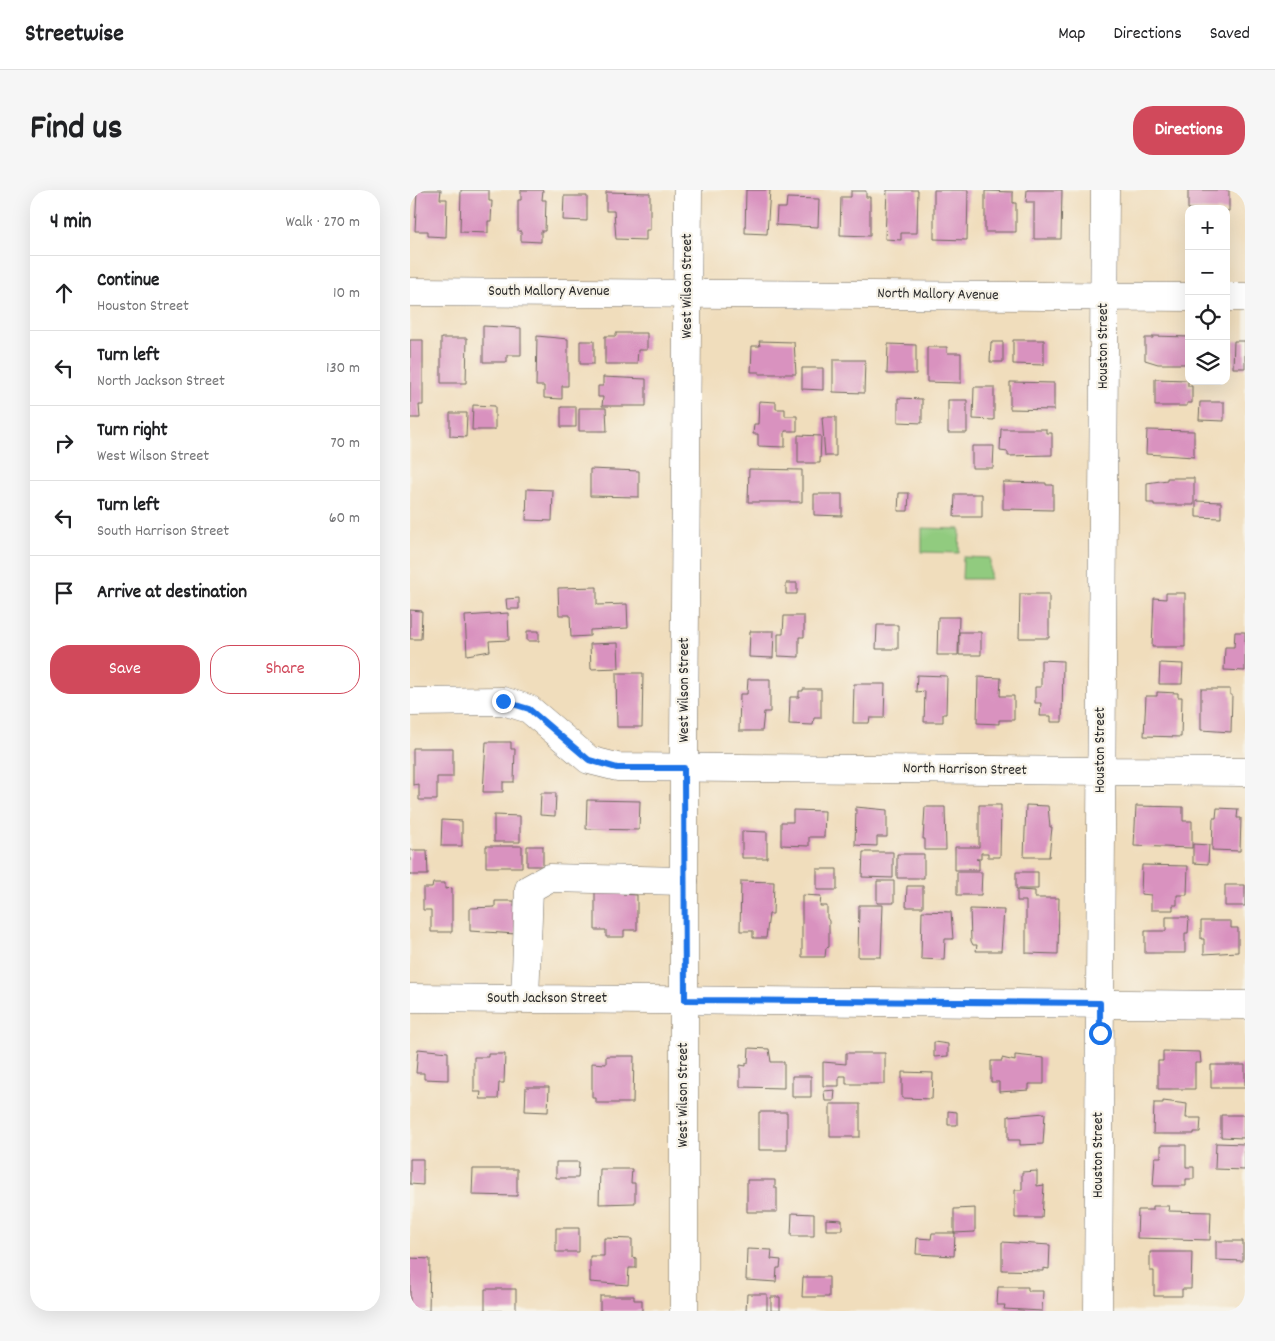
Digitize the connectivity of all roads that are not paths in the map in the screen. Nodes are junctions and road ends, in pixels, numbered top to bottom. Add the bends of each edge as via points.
1 (688, 190) edge
2 (1105, 190) edge
3 (410, 292) edge
4 (688, 293) junction
5 (1104, 297) junction
6 (1185, 297) edge
7 (1230, 297) edge
8 (1245, 297) edge
9 (410, 702) edge
10 (684, 768) junction
11 (1101, 771) junction
12 (1245, 772) edge
13 (684, 881) junction
14 (410, 998) edge
15 (526, 999) junction
16 (685, 1000) junction
17 (1100, 1003) junction
18 (1245, 1005) edge
19 (684, 1311) edge
20 (1098, 1311) edge

1 - 4 street, West Wilson Street
2 - 5 street, Houston Street
3 - 4 street, South Mallory Avenue
4 - 5 street, North Mallory Avenue
4 - 10 street, West Wilson Street
5 - 6 street, North Mallory Avenue
5 - 11 street, Houston Street
7 - 8 street
9 - 10 street, North Harrison Street via 503,701 529,709 589,760 617,768
10 - 11 street, North Harrison Street
10 - 13 street, West Wilson Street
11 - 12 street, North Harrison Street
11 - 17 street, Houston Street
13 - 15 street via 549,878 529,890
13 - 16 street, West Wilson Street
14 - 15 street, South Jackson Street
15 - 16 street, South Jackson Street
16 - 17 street, South Jackson Street
16 - 19 street, West Wilson Street
17 - 18 street, South Jackson Street
17 - 20 street, Houston Street

